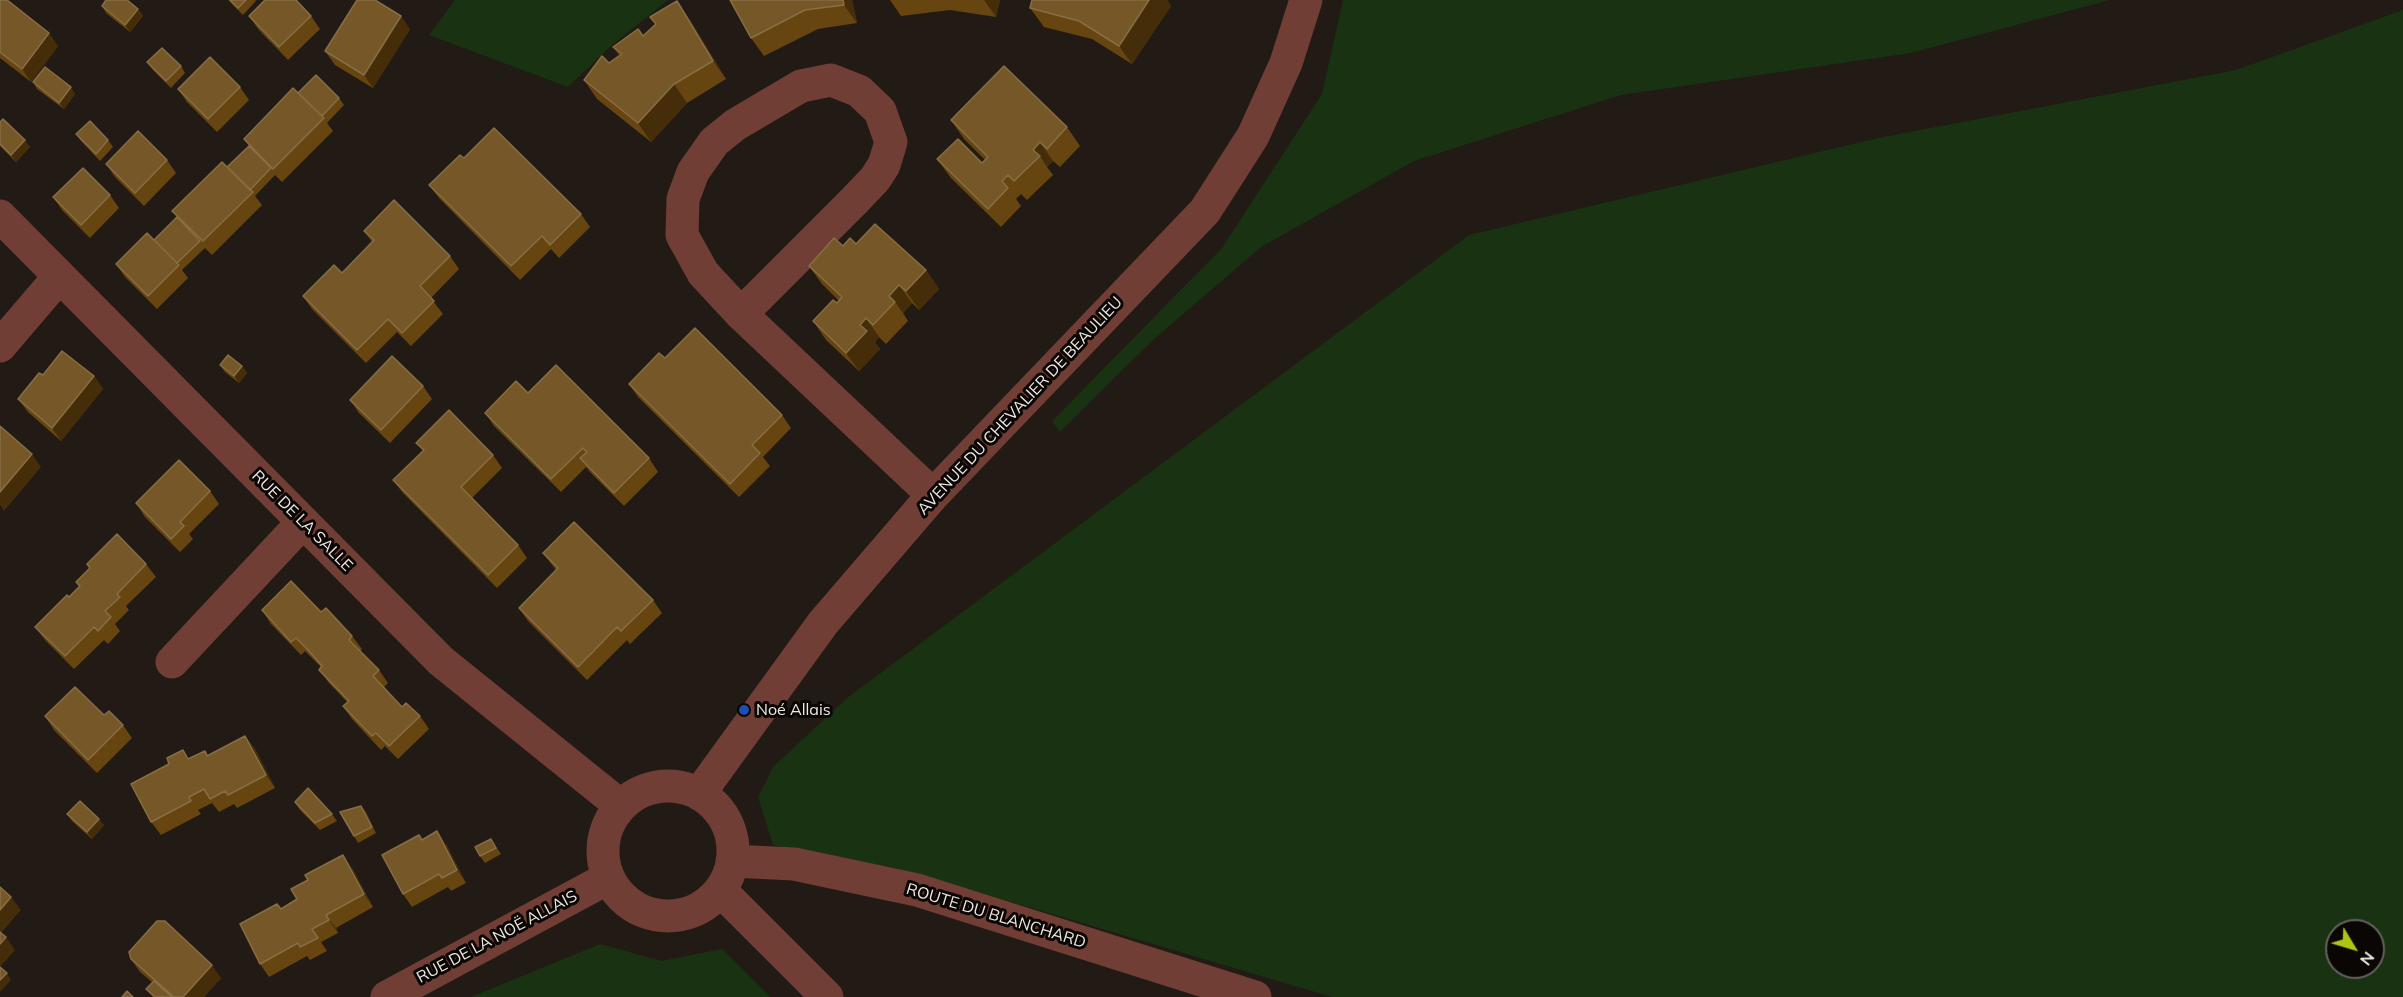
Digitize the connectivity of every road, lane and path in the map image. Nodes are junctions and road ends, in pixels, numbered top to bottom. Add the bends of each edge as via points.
1 (1306, 0) edge
2 (0, 216) edge
3 (59, 277) junction
4 (741, 314) junction
5 (0, 346) edge
6 (933, 495) junction
7 (303, 522) junction
8 (172, 662) dead end
9 (699, 794) junction
10 (621, 806) junction
11 (732, 861) junction
12 (608, 878) junction
13 (720, 890) junction
14 (387, 997) edge
15 (827, 997) edge
16 (1254, 997) edge

1 - 6 street, AVENUE DU CHEVALIER DE BEAULIEU via 1286,63 1253,136 1205,211
2 - 3 street, RUE DE LA SALLE
3 - 5 street
3 - 7 street, RUE DE LA SALLE
4 - 4 street via 703,273 682,235 683,199 693,172 714,142 735,125 801,86 831,81 859,91 880,111 891,142 884,165 853,202
4 - 6 street
6 - 9 street, AVENUE DU CHEVALIER DE BEAULIEU via 823,623
7 - 8 street
7 - 10 street, RUE DE LA SALLE via 441,661
9 - 10 street via 680,787 658,786 638,793
9 - 11 street via 725,820 731,836
10 - 12 street via 609,822 603,840 602,860
11 - 13 street
11 - 16 street, ROUTE DU BLANCHARD via 794,864 917,890
12 - 13 street via 620,897 638,910 660,917 683,915 704,906
12 - 14 street, RUE DE LA NOË ALLAIS
13 - 15 street

